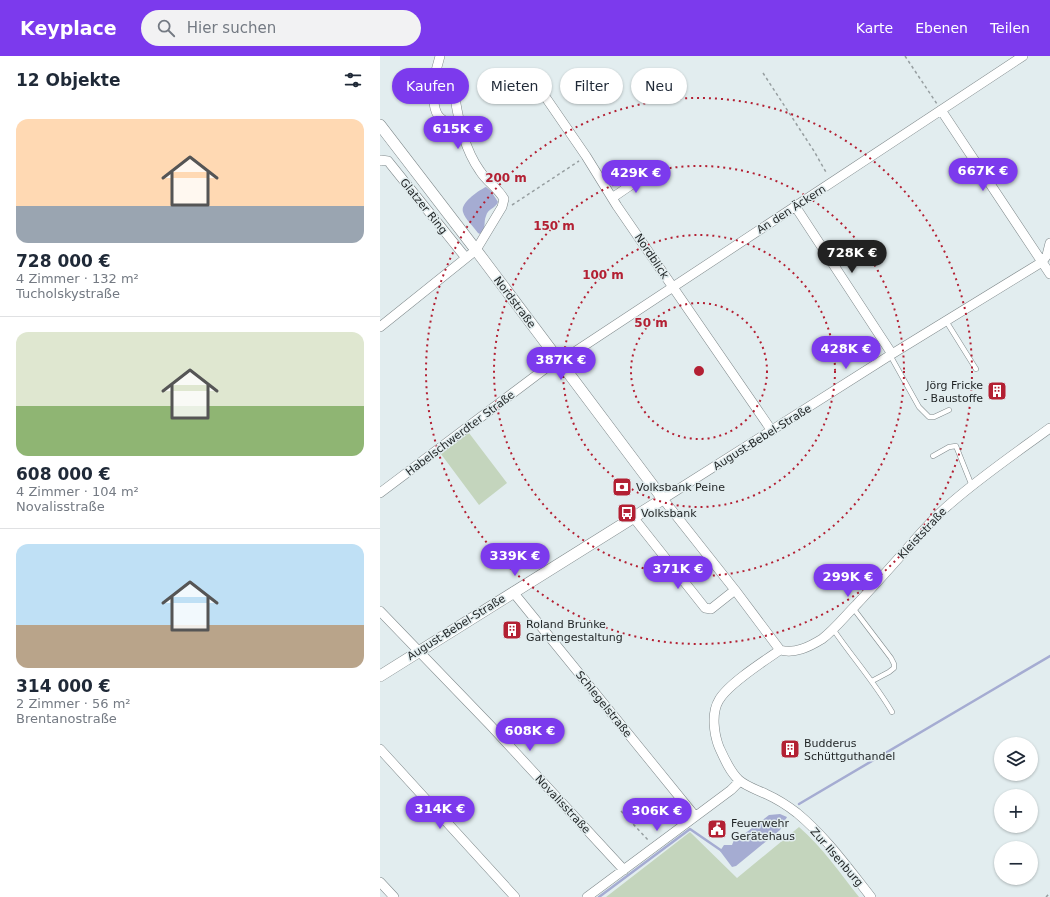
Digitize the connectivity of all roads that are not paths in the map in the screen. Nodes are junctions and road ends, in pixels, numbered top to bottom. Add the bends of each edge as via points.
1 (440, 56) edge
2 (1023, 56) edge
3 (437, 68) edge
4 (435, 104) edge
5 (456, 104) edge
6 (551, 104) edge
7 (941, 110) junction
8 (380, 125) edge
9 (461, 127) junction
10 (380, 161) edge
11 (647, 174) dead end
12 (612, 198) junction
13 (795, 206) junction
14 (1050, 243) edge
15 (476, 250) junction
16 (466, 258) junction
17 (1042, 262) junction
18 (1050, 274) edge
19 (673, 286) junction
20 (946, 321) junction
21 (380, 327) edge
22 (891, 354) junction
23 (559, 360) junction
24 (976, 368) dead end
25 (949, 410) dead end
26 (1050, 428) edge
27 (772, 431) junction
28 (933, 456) dead end
29 (972, 486) junction
30 (380, 493) edge
31 (663, 499) junction
32 (633, 517) junction
33 (735, 590) junction
34 (514, 592) junction
35 (853, 608) junction
36 (380, 611) edge
37 (833, 629) junction
38 (780, 650) junction
39 (419, 651) junction
40 (380, 676) edge
41 (872, 681) junction
42 (892, 712) dead end
43 (380, 749) edge
44 (740, 781) junction
45 (695, 816) junction
46 (624, 870) junction
47 (380, 882) edge
48 (394, 897) edge
49 (515, 897) edge
50 (587, 897) edge
51 (872, 897) edge

1 - 3 street
2 - 7 street, An den Äckern
4 - 9 street via 442,120
5 - 9 street
6 - 12 street, Nordblick
7 - 13 street, An den Äckern
7 - 17 street
8 - 15 street, Nordstraße
9 - 15 street via 476,166 504,199 502,208
10 - 16 street, Glatzer Ring via 388,161
11 - 12 street
12 - 19 street, Nordblick
13 - 19 street, An den Äckern
13 - 22 street
14 - 17 street
15 - 16 street
15 - 23 street, Nordstraße
16 - 21 street
17 - 18 street
17 - 20 street, August-Bebel-Straße
19 - 23 street, An den Äckern
19 - 27 street, Nordblick
20 - 22 street, August-Bebel-Straße
20 - 24 lane
22 - 25 lane via 919,407 929,417
22 - 27 street, August-Bebel-Straße
23 - 30 street, Habelschwerdter Straße
23 - 31 street, Nordstraße
26 - 29 street, Kleiststraße
27 - 31 street, August-Bebel-Straße
28 - 29 lane via 956,446
29 - 35 street, Kleiststraße via 934,518
31 - 32 street, August-Bebel-Straße
31 - 33 street
32 - 33 street via 705,608 710,610
32 - 34 street, August-Bebel-Straße
33 - 38 street
34 - 39 street, August-Bebel-Straße
34 - 45 street, Schlegelstraße
35 - 37 street, Kleiststraße
35 - 41 lane via 894,664 894,668 889,672
36 - 39 street, Novalisstraße
37 - 38 street, Kleiststraße via 810,646 797,651
37 - 41 lane
38 - 44 street, Zur Ilsenburg via 736,682 718,701 714,716 717,741 726,762
39 - 40 street, August-Bebel-Straße
39 - 46 street, Novalisstraße
41 - 42 lane
43 - 49 street
44 - 45 street
44 - 51 street, Zur Ilsenburg via 797,813 824,839
45 - 46 street
46 - 50 street
47 - 48 street

